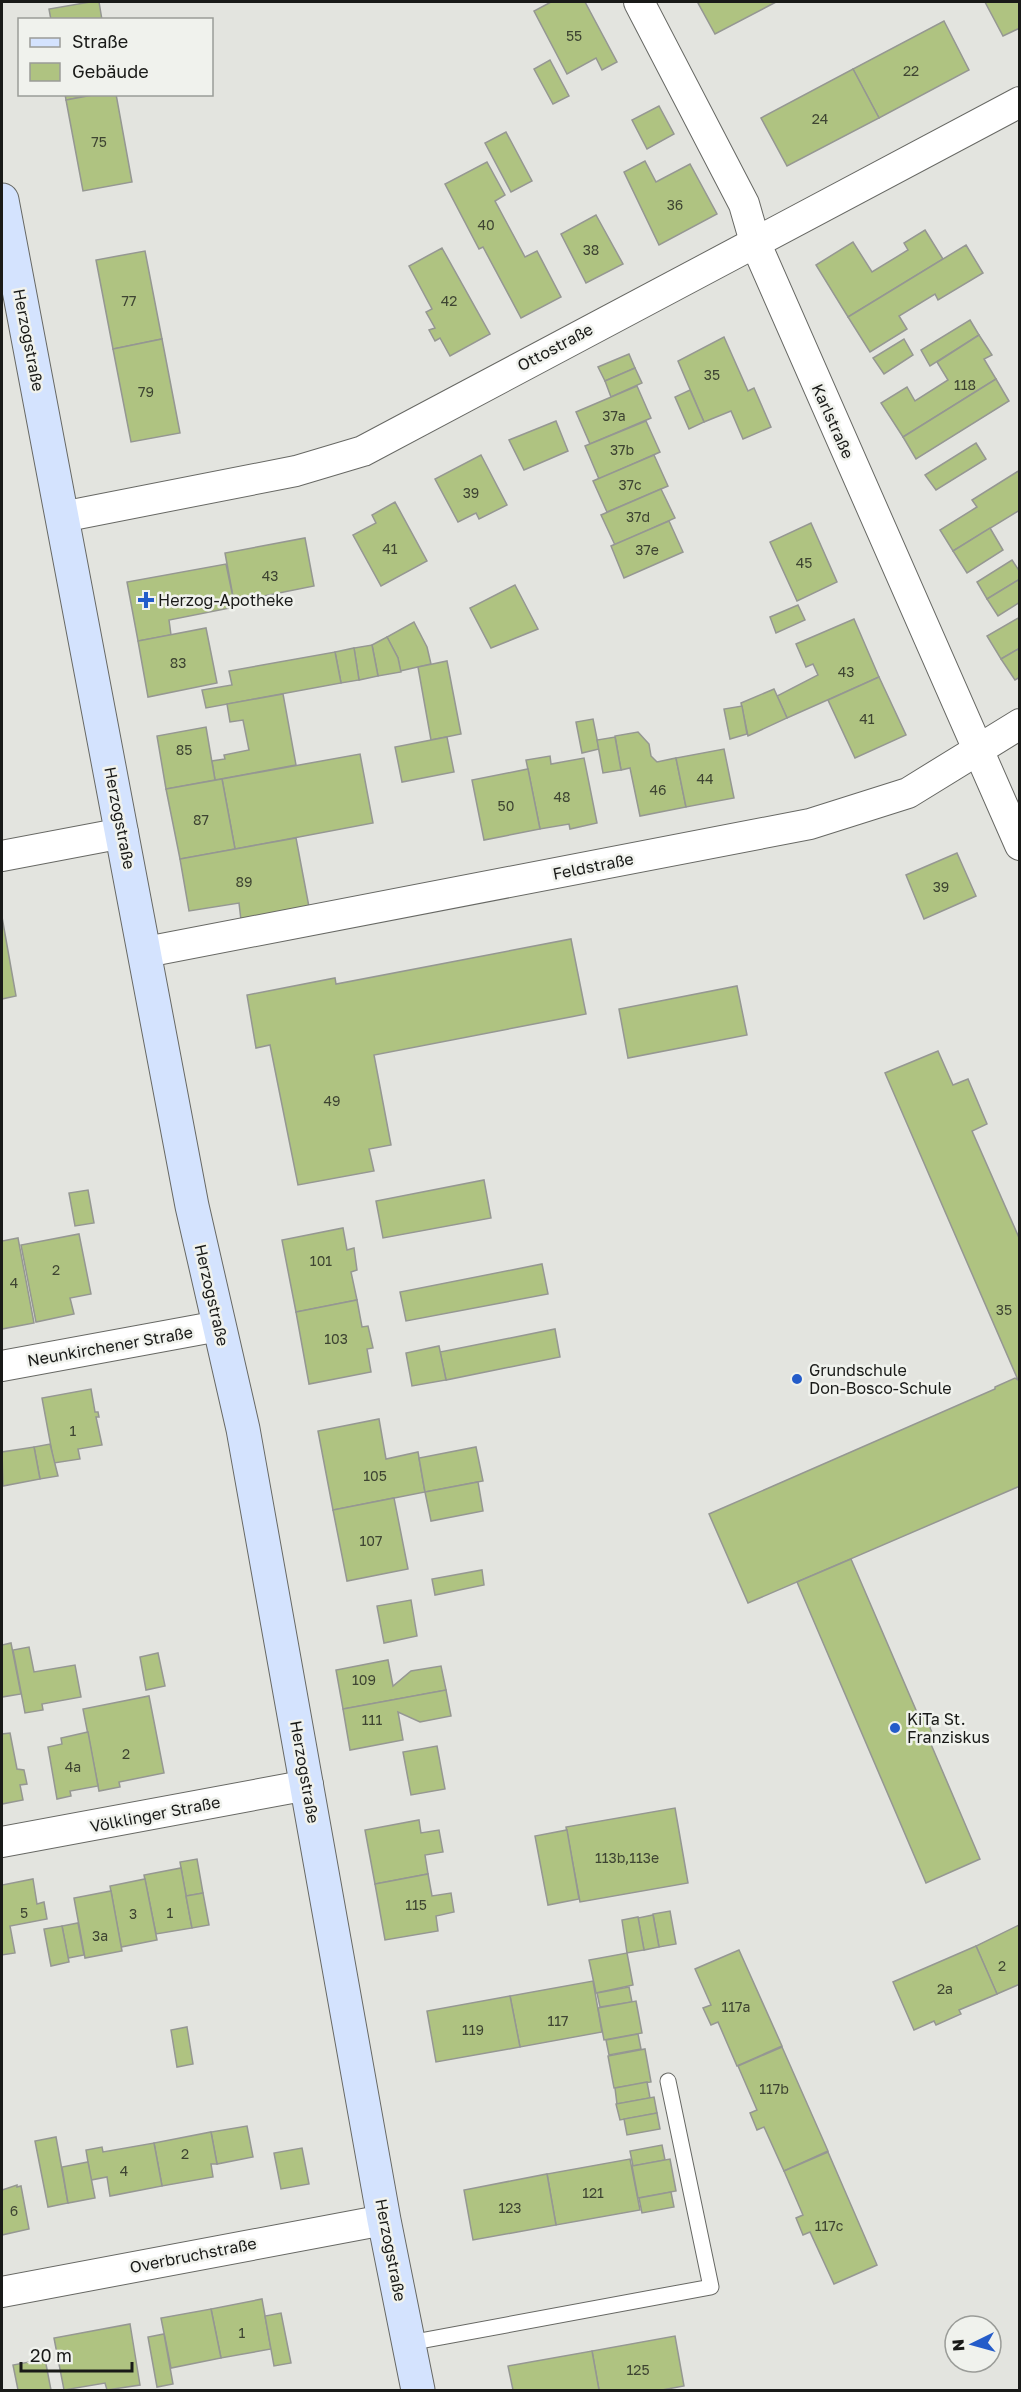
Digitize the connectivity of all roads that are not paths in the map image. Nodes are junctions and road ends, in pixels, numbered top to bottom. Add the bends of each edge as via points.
1 (639, 2) edge
2 (1020, 102) edge
3 (2, 200) edge
4 (755, 242) junction
5 (12, 307) edge
6 (62, 517) junction
7 (1020, 724) edge
8 (977, 750) junction
9 (123, 833) junction
10 (1020, 845) edge
11 (2, 856) edge
12 (146, 952) junction
13 (219, 1326) junction
14 (2, 1366) edge
15 (308, 1785) junction
16 (2, 1842) edge
17 (668, 2081) dead end
18 (384, 2220) junction
19 (2, 2292) edge
20 (409, 2343) junction
21 (418, 2391) edge

1 - 4 street, Karlstraße via 744,204
2 - 4 street, Ottostraße
3 - 5 street, Herzogstraße
4 - 6 street, Ottostraße via 363,451 296,471
4 - 8 street, Karlstraße
5 - 6 street, Herzogstraße
6 - 9 street, Herzogstraße
7 - 8 street, Feldstraße
8 - 10 street, Karlstraße
8 - 12 street, Feldstraße via 908,793 810,824
9 - 11 street
9 - 12 street, Herzogstraße
12 - 13 street, Herzogstraße via 192,1206
13 - 14 street, Neunkirchener Straße
13 - 15 street, Herzogstraße via 243,1429
15 - 16 street, Völklinger Straße
15 - 18 street, Herzogstraße
17 - 20 lane via 711,2287
18 - 19 street, Overbruchstraße
18 - 20 street, Herzogstraße
20 - 21 street, Herzogstraße

